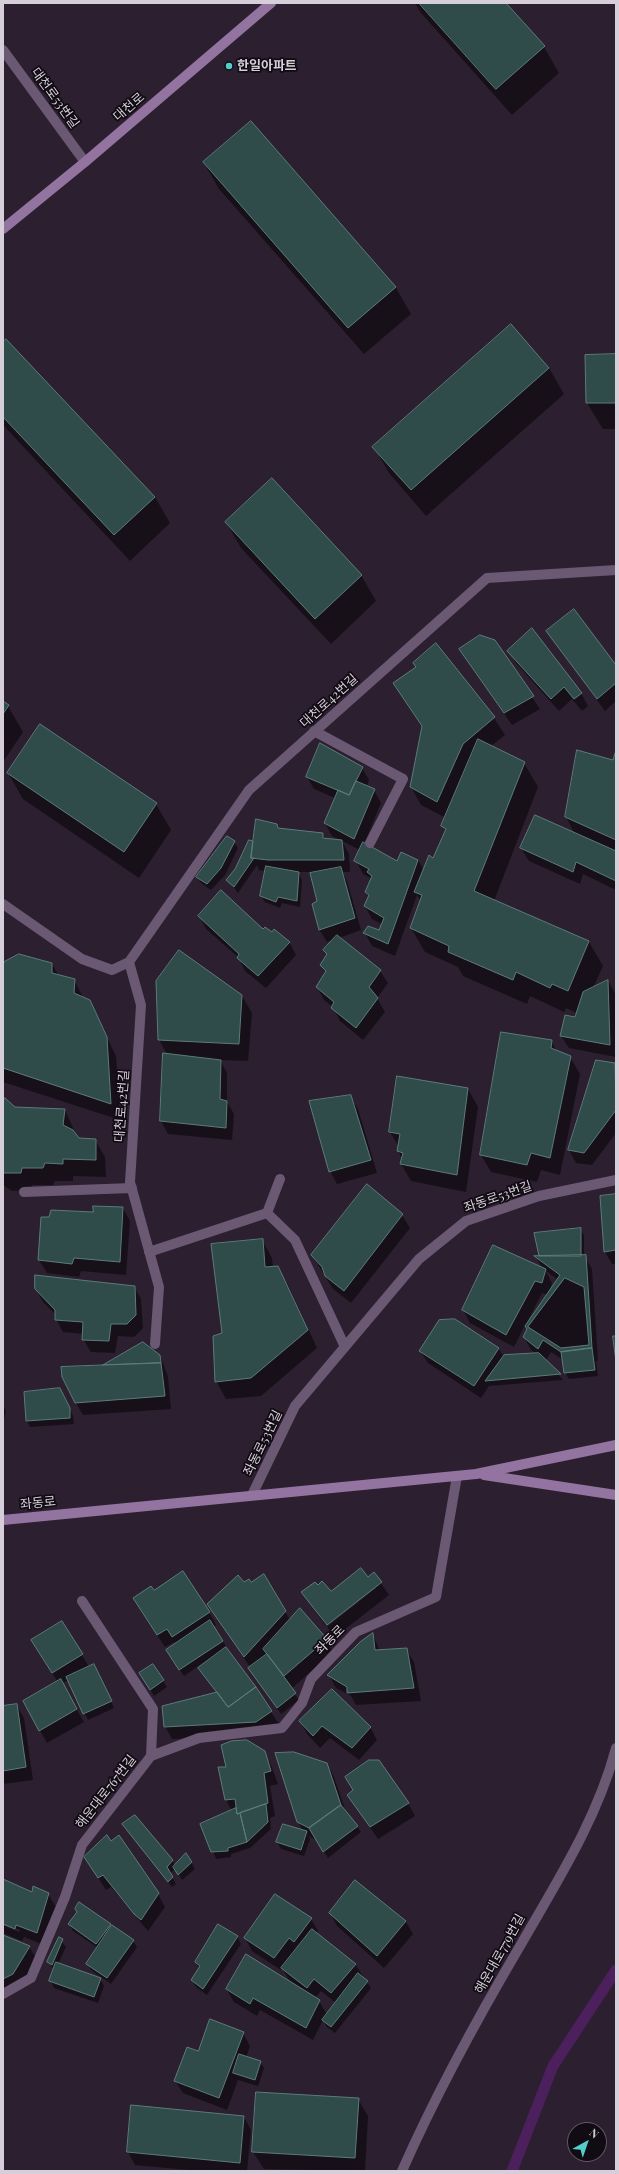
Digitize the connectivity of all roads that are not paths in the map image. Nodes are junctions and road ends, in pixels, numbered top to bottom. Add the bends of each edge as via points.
1 (270, 3) edge
2 (3, 50) edge
3 (85, 162) junction
4 (3, 229) edge
5 (616, 570) edge
6 (314, 731) junction
7 (370, 843) dead end
8 (3, 904) edge
9 (129, 962) junction
10 (280, 1179) dead end
11 (616, 1180) edge
12 (132, 1188) junction
13 (24, 1192) dead end
14 (267, 1213) junction
15 (149, 1252) junction
16 (155, 1344) dead end
17 (345, 1347) junction
18 (616, 1445) edge
19 (476, 1474) junction
20 (457, 1476) junction
21 (252, 1495) junction
22 (616, 1496) edge
23 (3, 1520) edge
24 (82, 1601) dead end
25 (616, 1748) edge
26 (150, 1756) junction
27 (3, 1994) edge
28 (402, 2171) edge

1 - 3 main road, 대천로
2 - 3 street, 대천로53번길
3 - 4 main road, 대천로
5 - 6 street, 대천로42번길 via 487,578
6 - 7 street via 404,779
6 - 9 street, 대천로42번길 via 249,790
8 - 9 street via 82,959 112,970
9 - 12 street, 대천로42번길 via 141,1005 130,1182
10 - 14 street
11 - 17 street, 좌동로53번길 via 539,1196 466,1221 419,1259
12 - 13 street
12 - 15 street, 대천로42번길
14 - 15 street
14 - 17 street via 295,1240
15 - 16 street via 158,1287
17 - 21 street, 좌동로53번길 via 295,1406
18 - 19 main road, 좌동로
19 - 20 main road, 좌동로
19 - 22 main road, 좌동로
20 - 21 main road, 좌동로
20 - 26 street, 좌동로 via 436,1597 356,1632 311,1679 302,1703 282,1728 199,1738
21 - 23 main road, 좌동로
24 - 26 street, 해운대로767번길 via 152,1709
25 - 28 street, 해운대로779번길 via 600,1796 576,1848 420,2130
26 - 27 street, 해운대로767번길 via 82,1845 65,1897 31,1978

